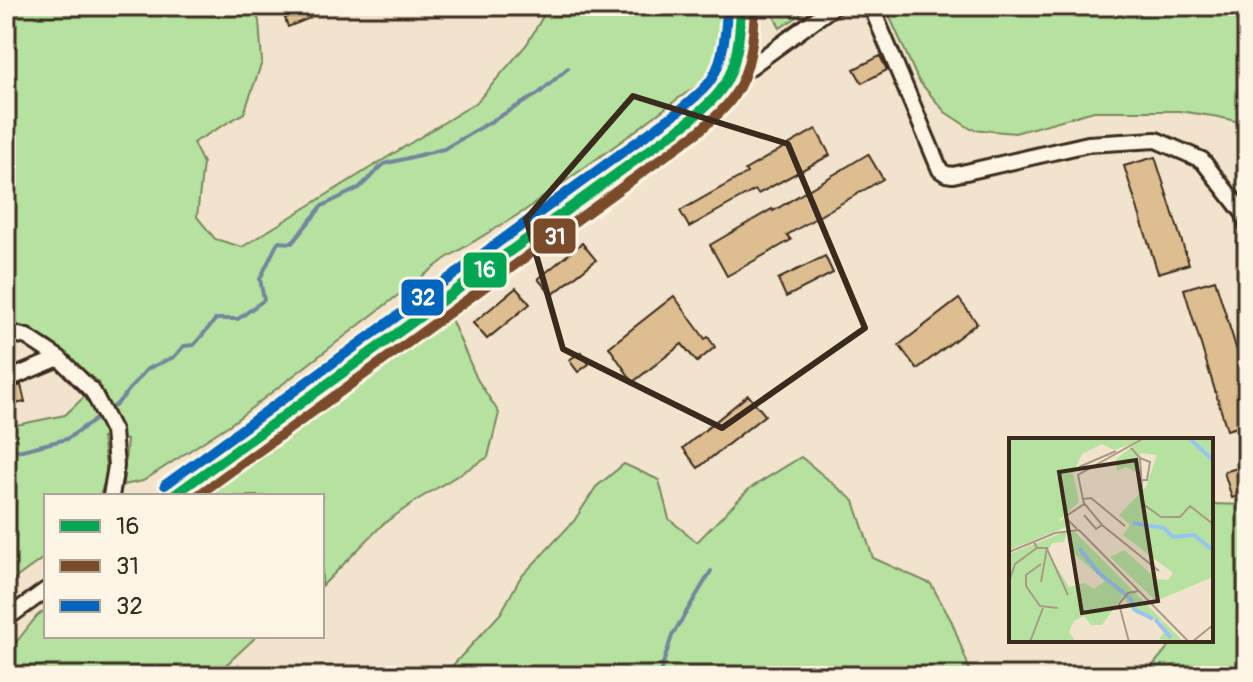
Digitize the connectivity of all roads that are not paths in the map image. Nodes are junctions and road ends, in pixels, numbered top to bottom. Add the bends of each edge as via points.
1 (741, 6) edge
2 (834, 6) edge
3 (871, 6) edge
4 (723, 87) junction
5 (1247, 225) edge
6 (6, 332) edge
7 (59, 358) junction
8 (6, 380) edge
9 (111, 494) edge
10 (176, 494) edge
11 (44, 591) edge
12 (6, 619) edge

1 - 4 street via 735,54
2 - 4 street
3 - 5 street via 946,174 1088,144 1156,140 1202,160
4 - 10 street via 688,122
6 - 7 street via 27,337
7 - 8 street
7 - 9 street via 93,392 113,431
11 - 12 street

